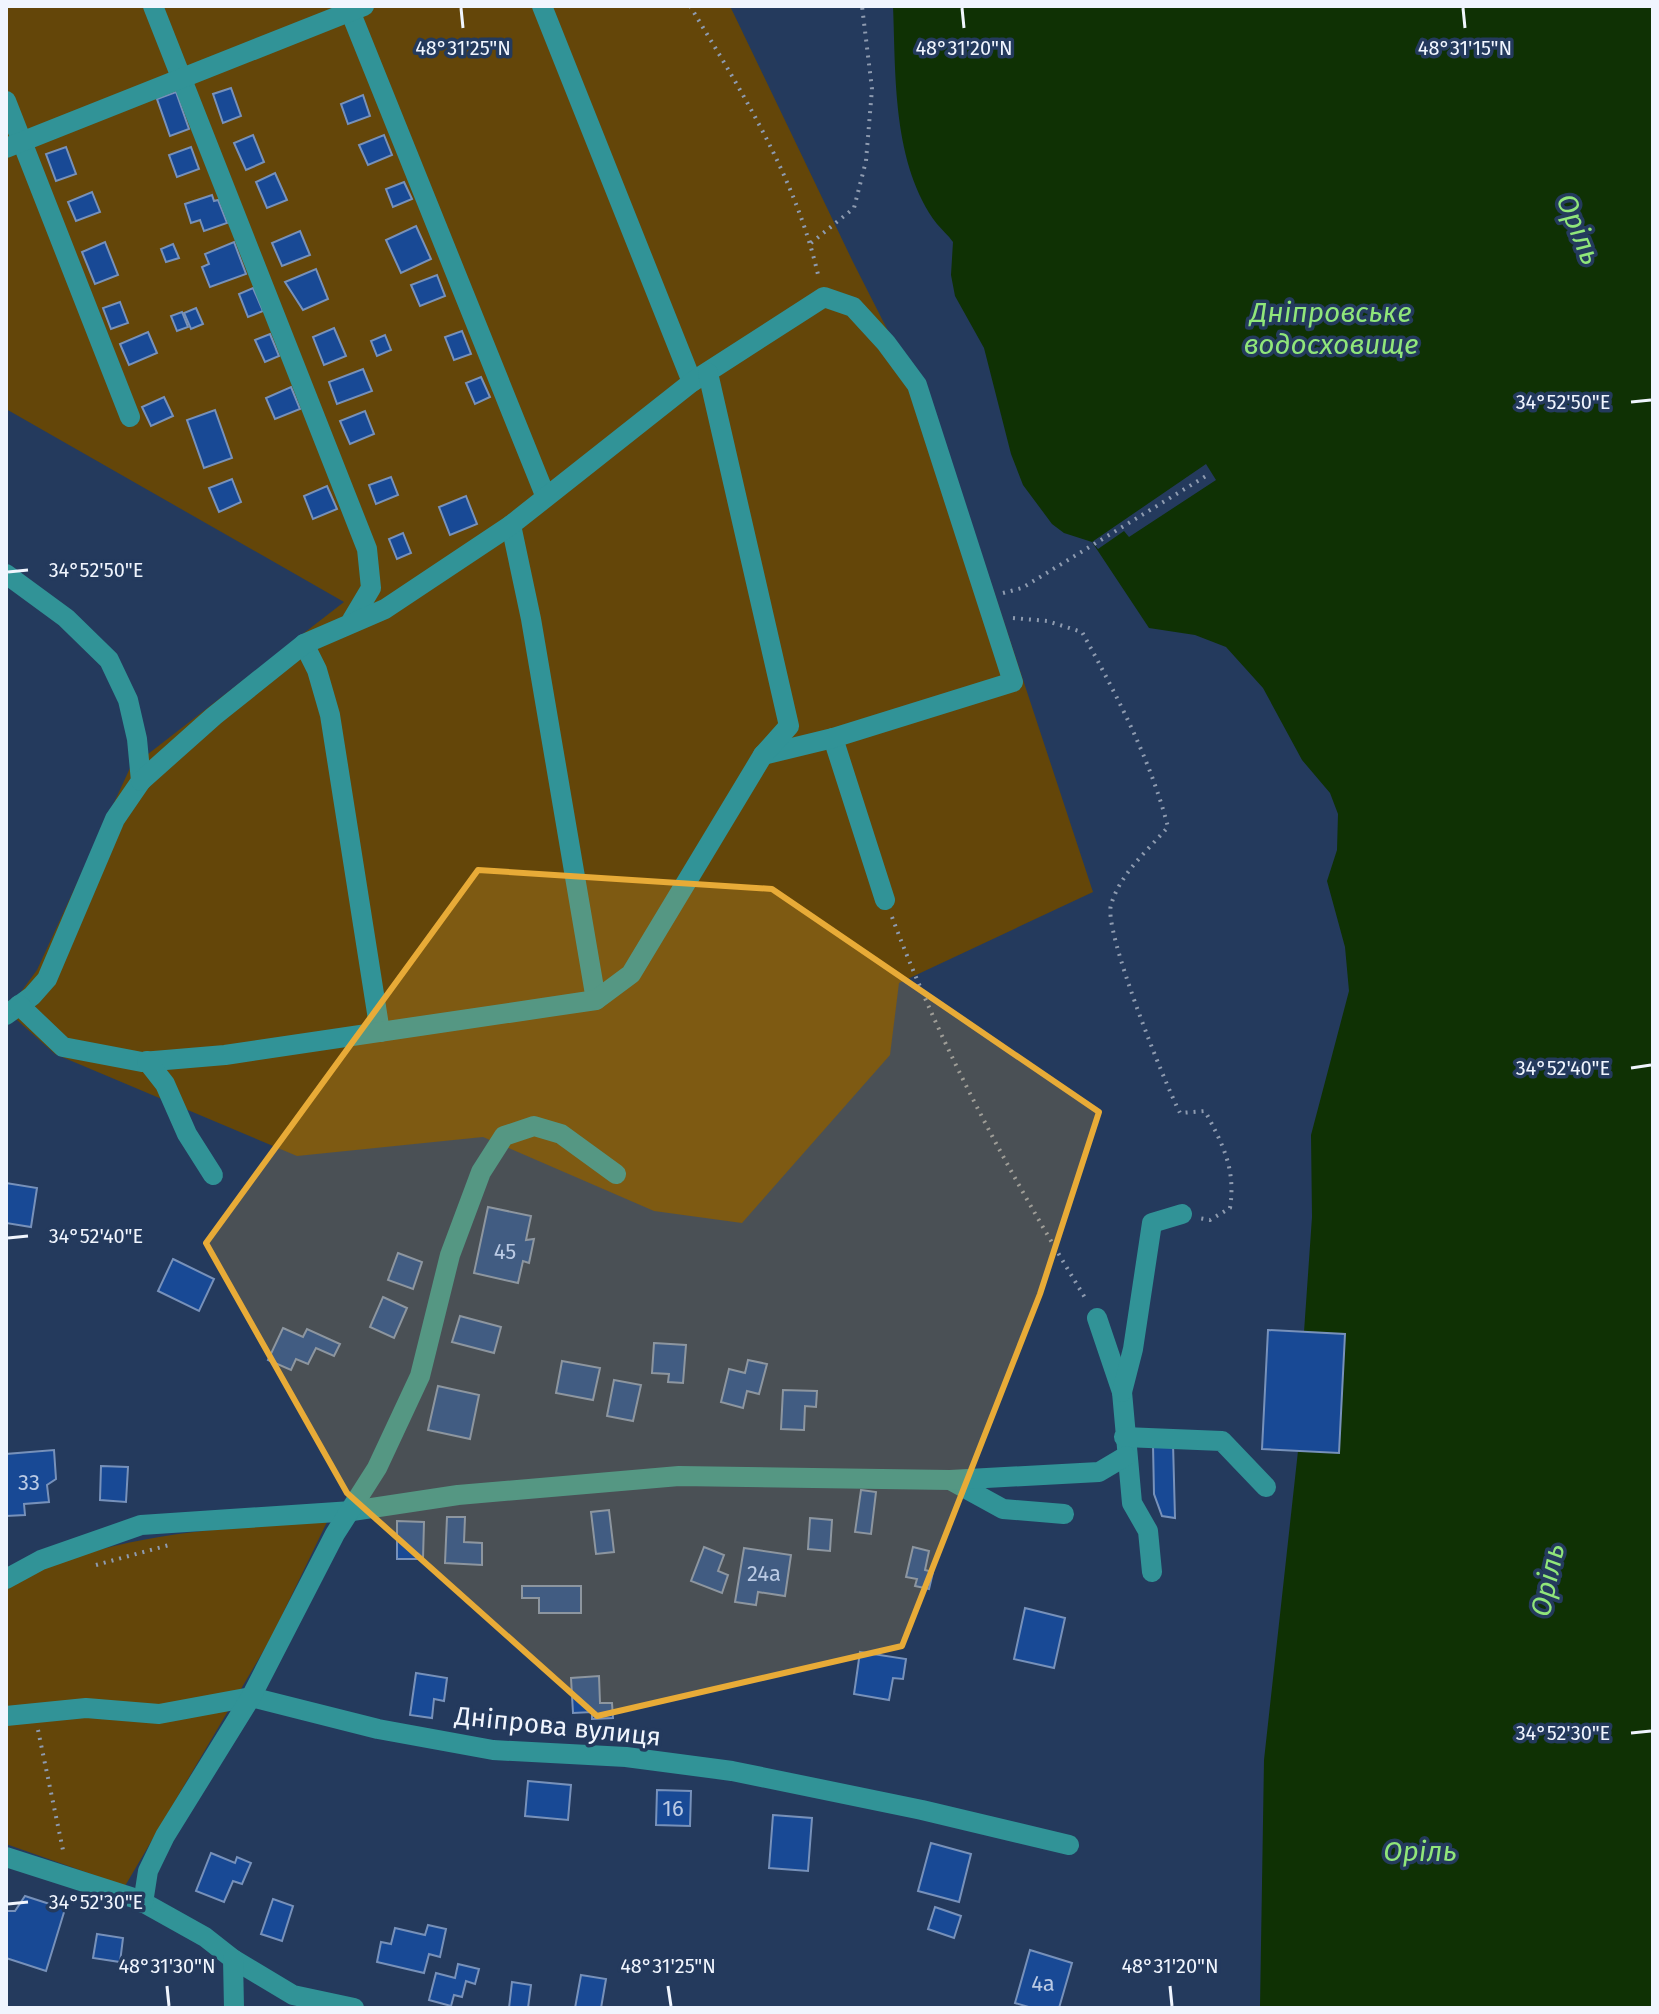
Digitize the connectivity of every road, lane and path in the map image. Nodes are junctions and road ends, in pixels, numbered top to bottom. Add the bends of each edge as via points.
1 (153, 6) edge
2 (542, 6) edge
3 (690, 6) edge
4 (862, 6) edge
5 (354, 8) edge
6 (179, 77) junction
7 (6, 101) edge
8 (14, 145) edge
9 (811, 243) junction
10 (824, 297) junction
11 (700, 377) junction
12 (130, 417) dead end
13 (1206, 476) dead end
14 (545, 495) junction
15 (511, 525) junction
16 (6, 574) edge
17 (988, 606) junction
18 (352, 620) junction
19 (304, 644) junction
20 (833, 738) junction
21 (763, 755) junction
22 (141, 781) junction
23 (885, 900) joint
24 (596, 1000) junction
25 (13, 1010) edge
26 (380, 1032) junction
27 (147, 1061) junction
28 (616, 1174) dead end
29 (213, 1175) dead end
30 (1182, 1214) joint
31 (1097, 1318) joint
32 (1122, 1392) junction
33 (1125, 1446) junction
34 (950, 1480) junction
35 (1266, 1487) dead end
36 (352, 1511) junction
37 (1064, 1514) dead end
38 (175, 1544) dead end
39 (92, 1566) dead end
40 (1152, 1572) dead end
41 (6, 1579) edge
42 (251, 1697) junction
43 (34, 1713) junction
44 (6, 1716) edge
45 (1069, 1845) dead end
46 (6, 1857) edge
47 (68, 1877) junction
48 (143, 1903) junction
49 (233, 1959) junction
50 (234, 2008) edge
51 (354, 2008) edge

1 - 6 street
2 - 11 street
3 - 9 path via 753,111
4 - 9 path via 872,89 866,161 854,208
5 - 6 street
5 - 14 street
6 - 8 street
6 - 18 street via 367,549 371,588
7 - 8 street
8 - 12 street
9 - 10 path
10 - 11 street
10 - 17 street via 853,307 917,385
11 - 14 street
11 - 21 street via 789,726
13 - 17 path
14 - 15 street
15 - 18 street via 385,609
15 - 24 street
16 - 22 street via 66,618 109,660 128,700
17 - 20 street via 1013,682
17 - 30 path via 1082,632 1159,792 1168,827 1121,880 1109,909 1166,1088 1180,1113 1205,1111 1234,1181 1230,1208 1210,1220
18 - 19 street
19 - 22 street
19 - 26 street via 330,715
20 - 21 street
20 - 23 street
21 - 24 street via 631,974
22 - 25 street via 115,819 47,979
23 - 31 path via 985,1126
24 - 26 street
25 - 27 street via 63,1047
26 - 27 street
27 - 29 street via 165,1084
28 - 36 street via 561,1134 534,1126 504,1136 481,1172 450,1255 420,1376
30 - 32 street via 1152,1223
31 - 32 street
32 - 33 street
33 - 34 street via 1099,1472
33 - 35 street via 1222,1441
33 - 40 street via 1132,1503 1148,1531
34 - 36 street via 679,1476 458,1495
34 - 37 street via 1003,1509
36 - 41 street via 141,1525 41,1560
36 - 42 street
38 - 39 path
42 - 43 street via 159,1714 86,1708
42 - 45 street, Дніпрова вулиця via 378,1729 493,1750 626,1757 732,1771
42 - 48 street via 165,1836 148,1871
43 - 44 street
43 - 47 path
46 - 47 street
47 - 48 street
48 - 49 street
49 - 50 street
49 - 51 street via 293,1995

